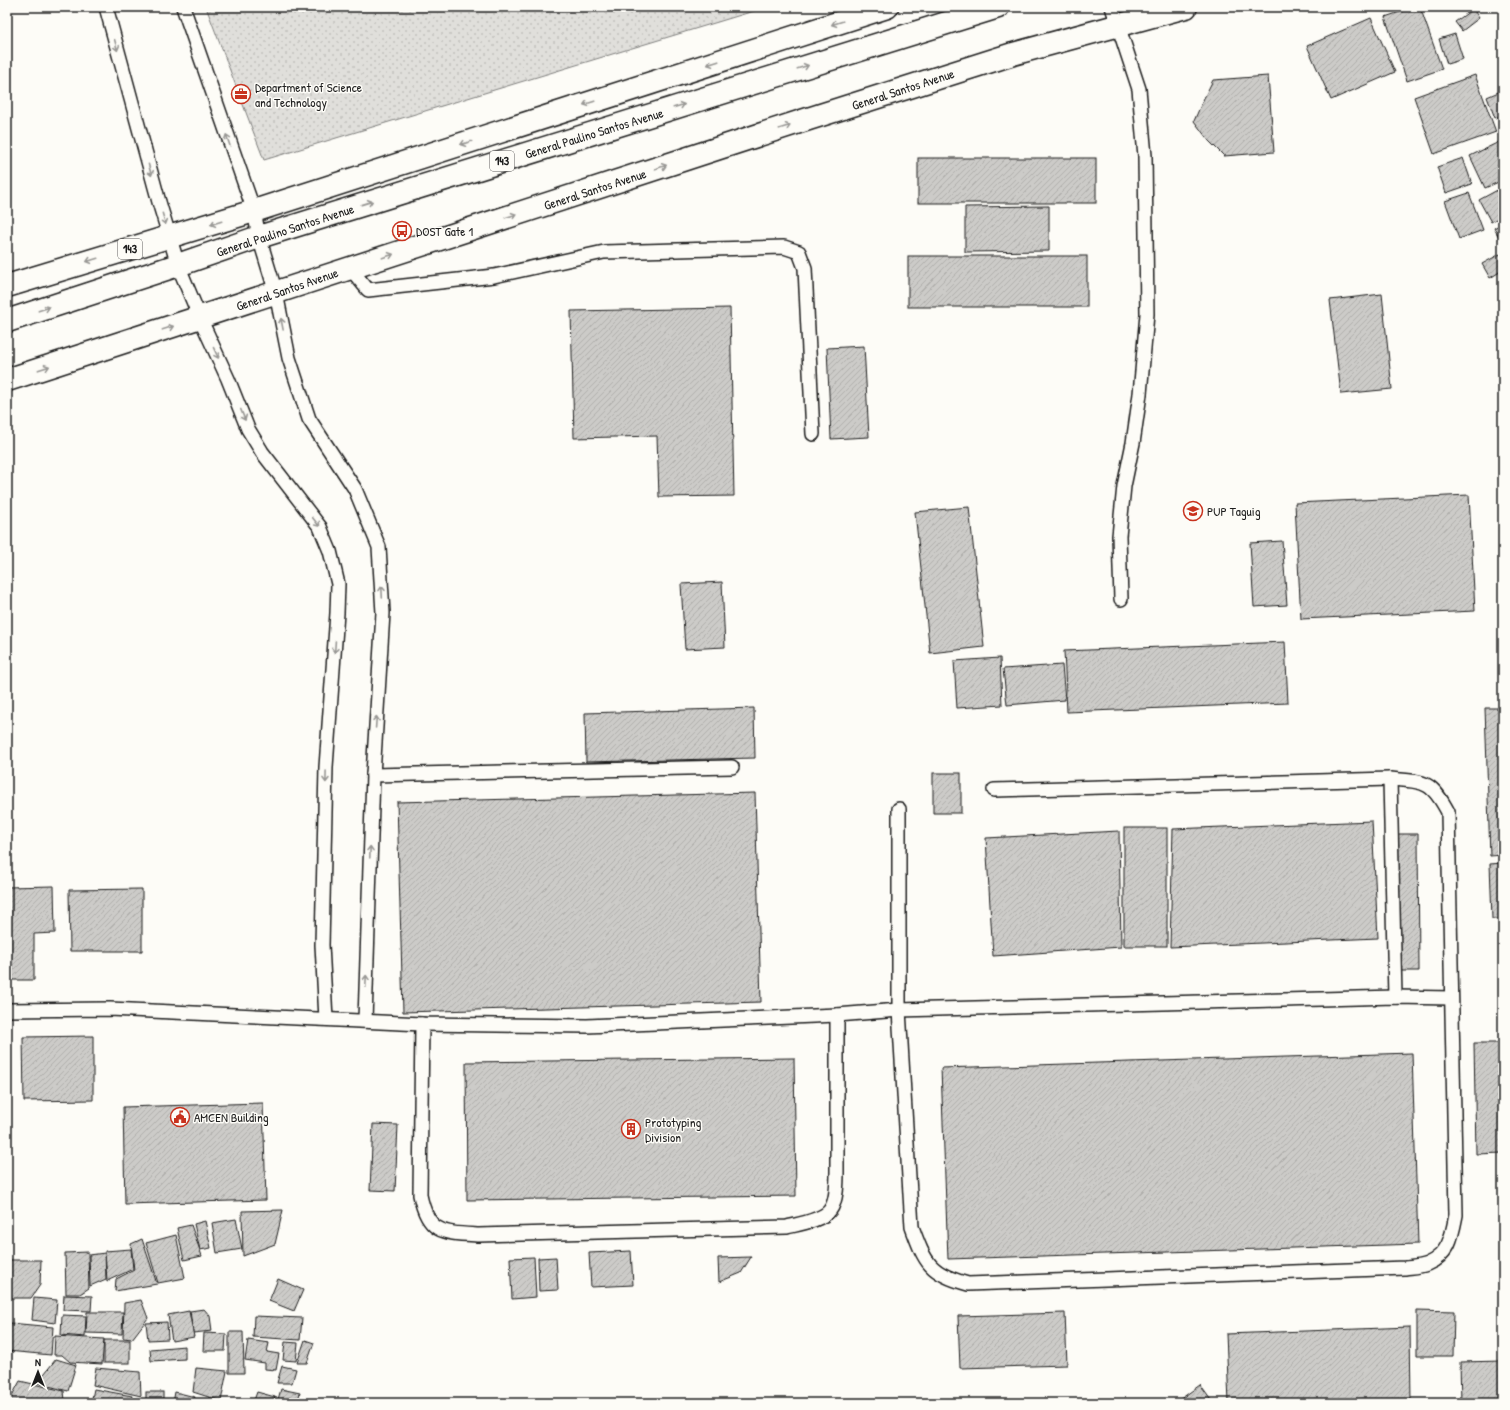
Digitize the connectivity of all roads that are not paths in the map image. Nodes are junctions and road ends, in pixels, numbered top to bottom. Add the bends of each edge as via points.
1 (106, 7) edge
2 (183, 7) edge
3 (887, 7) edge
4 (998, 7) edge
5 (1186, 7) edge
6 (1115, 16) edge
7 (254, 211) junction
8 (169, 237) junction
9 (260, 237) junction
10 (178, 265) junction
11 (350, 268) junction
12 (7, 286) edge
13 (276, 293) junction
14 (200, 318) junction
15 (7, 321) edge
16 (7, 380) edge
17 (813, 434) dead end
18 (1121, 599) dead end
19 (732, 767) dead end
20 (373, 775) junction
21 (1390, 779) junction
22 (994, 790) dead end
23 (899, 810) dead end
24 (1395, 997) junction
25 (1451, 998) junction
26 (7, 1010) edge
27 (899, 1010) junction
28 (836, 1014) junction
29 (326, 1019) junction
30 (365, 1020) junction
31 (422, 1024) junction

1 -> 8 lane
7 -> 2 lane
3 -> 7 main road, General Paulino Santos Avenue / 143
9 -> 4 main road, General Paulino Santos Avenue / 143
5 - 6 main road, General Santos Avenue
11 -> 6 main road, General Santos Avenue via 1006,57
6 - 18 lane via 1139,89 1145,156 1147,314 1140,394 1118,536
7 -> 8 main road, General Paulino Santos Avenue / 143
7 - 9 lane
8 - 10 lane
8 -> 12 main road, General Paulino Santos Avenue / 143
9 - 10 main road, General Paulino Santos Avenue / 143
9 - 13 lane
10 - 14 lane
15 -> 10 main road, General Paulino Santos Avenue / 143
11 - 13 main road, General Santos Avenue
11 - 17 lane via 368,290 494,276 604,252 784,246 799,252 805,268
13 - 14 main road, General Santos Avenue
20 -> 13 lane via 383,613 379,547 355,489 309,419 289,358
16 -> 14 main road, General Santos Avenue
14 -> 29 lane via 262,452 320,528 330,551 338,584 326,767 322,944
19 - 20 lane
30 -> 20 lane
21 - 22 lane
21 - 24 lane
21 - 25 lane via 1429,785 1440,797 1448,812
23 - 27 lane
24 - 25 lane
24 - 27 lane
25 - 27 lane via 1456,1215 1452,1236 1443,1254 1427,1264 1405,1268 968,1284 948,1279 931,1267 920,1250 912,1227
26 - 29 lane via 110,1009
27 - 28 lane
28 - 31 lane via 587,1026
28 - 31 lane via 838,1171 836,1193 830,1211 813,1221 787,1227 479,1235 454,1234 437,1228 428,1220 423,1210 420,1195
29 - 30 lane
30 - 31 lane

